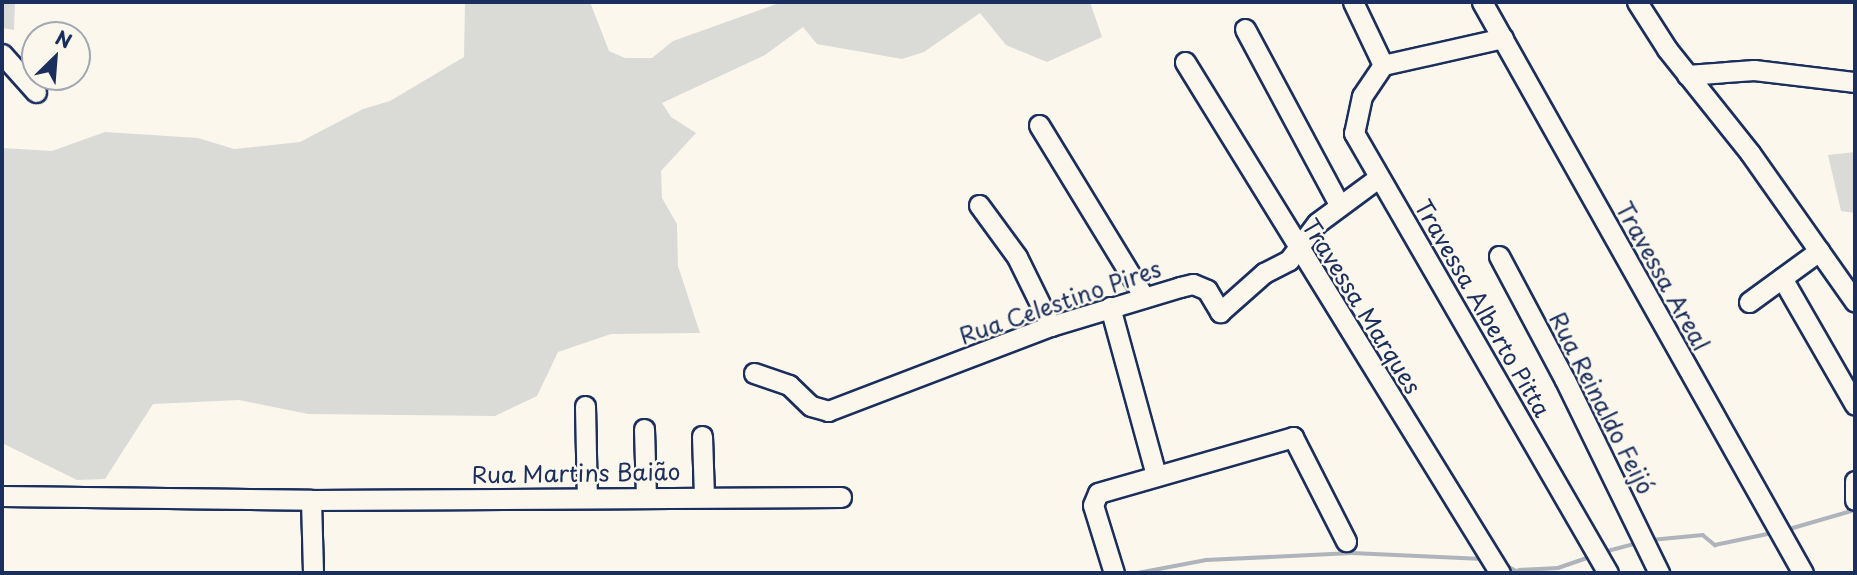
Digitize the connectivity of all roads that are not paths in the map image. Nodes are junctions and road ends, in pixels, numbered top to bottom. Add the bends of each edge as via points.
1 (1353, 2) edge
2 (1482, 2) edge
3 (1637, 2) edge
4 (1245, 29) dead end
5 (1503, 38) junction
6 (2, 54) edge
7 (1185, 62) dead end
8 (1382, 65) junction
9 (1687, 75) junction
10 (1855, 82) edge
11 (36, 92) dead end
12 (1039, 125) dead end
13 (1378, 178) junction
14 (1339, 204) junction
15 (979, 205) dead end
16 (1298, 251) junction
17 (1819, 251) junction
18 (1499, 256) dead end
19 (1782, 278) junction
20 (1144, 297) junction
21 (1749, 302) dead end
22 (1855, 302) edge
23 (1110, 307) junction
24 (1051, 326) junction
25 (754, 373) dead end
26 (1855, 405) edge
27 (585, 406) dead end
28 (643, 429) dead end
29 (702, 436) dead end
30 (1156, 475) junction
31 (1855, 481) edge
32 (646, 495) junction
33 (2, 496) edge
34 (704, 496) junction
35 (841, 497) dead end
36 (587, 498) junction
37 (311, 500) junction
38 (1855, 500) edge
39 (1346, 541) dead end
40 (1600, 560) edge
41 (1496, 566) edge
42 (313, 573) edge
43 (1114, 573) edge
44 (1659, 573) edge
45 (1803, 573) edge

1 - 8 street
2 - 5 street, Travessa Areal
3 - 9 street
4 - 14 street
5 - 8 street
5 - 45 street, Travessa Areal
6 - 11 street
7 - 16 street, Travessa Marques
8 - 13 street, Travessa Alberto Pitta via 1372,76 1353,121 1354,133
9 - 10 street via 1754,70
9 - 17 street
12 - 20 street
13 - 14 street, Rua Celestino Pires
13 - 40 street, Travessa Alberto Pitta
14 - 16 street, Rua Celestino Pires via 1317,223
15 - 24 street via 1017,257
16 - 20 street, Rua Celestino Pires via 1220,312 1214,297 1193,284
16 - 41 street, Travessa Marques
17 - 19 street
17 - 22 street
18 - 44 street, Rua Reinaldo Feijó
19 - 21 street
19 - 26 street
20 - 23 street, Rua Celestino Pires
23 - 24 street, Rua Celestino Pires
23 - 30 street
24 - 25 street, Rua Celestino Pires via 828,411 811,406 789,385
27 - 36 street
28 - 32 street
29 - 34 street
30 - 39 street via 1293,437
30 - 43 street via 1111,486 1094,497
31 - 38 street
32 - 34 street, Rua Martins Baião
32 - 36 street, Rua Martins Baião
33 - 37 street, Rua Martins Baião
34 - 35 street, Rua Martins Baião
36 - 37 street, Rua Martins Baião
37 - 42 street

